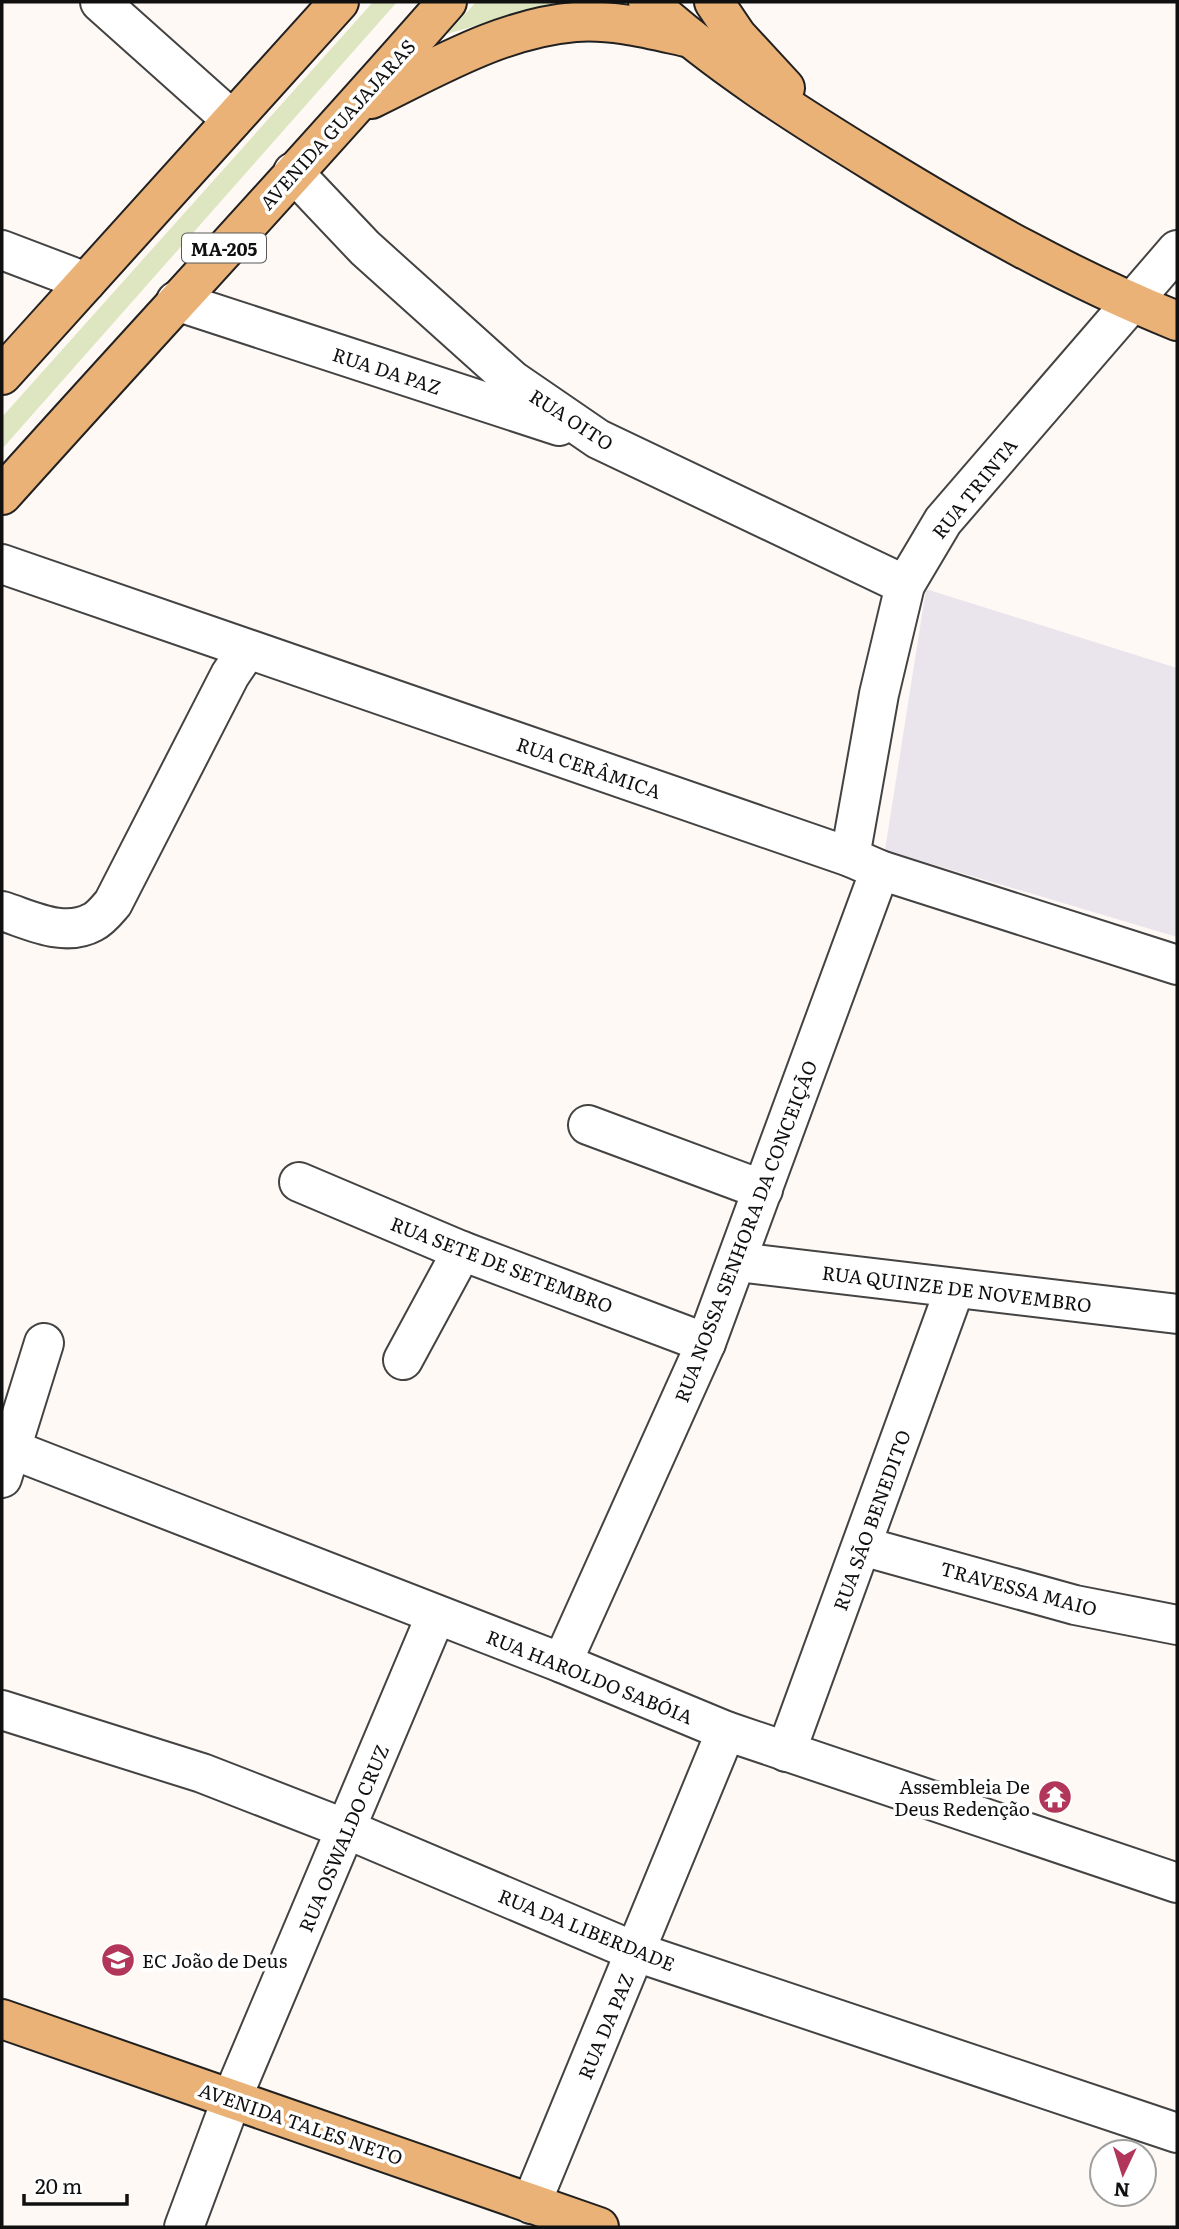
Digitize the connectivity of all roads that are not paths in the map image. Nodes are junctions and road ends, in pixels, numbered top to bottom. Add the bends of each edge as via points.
1 (100, 2) edge
2 (339, 2) edge
3 (447, 2) edge
4 (648, 2) edge
5 (714, 2) edge
6 (688, 38) junction
7 (356, 106) junction
8 (232, 120) junction
9 (842, 142) junction
10 (293, 172) junction
11 (2, 250) edge
12 (1177, 250) edge
13 (86, 282) junction
14 (176, 301) junction
15 (1130, 302) junction
16 (1177, 321) edge
17 (2, 375) edge
18 (598, 439) junction
19 (2, 495) edge
20 (2, 564) edge
21 (905, 585) junction
22 (247, 650) junction
23 (865, 863) junction
24 (2, 911) edge
25 (1177, 965) edge
26 (588, 1125) dead end
27 (299, 1182) dead end
28 (763, 1190) junction
29 (462, 1251) junction
30 (737, 1262) junction
31 (955, 1288) junction
32 (1177, 1314) edge
33 (44, 1343) dead end
34 (706, 1343) junction
35 (403, 1360) dead end
36 (6, 1463) edge
37 (862, 1546) junction
38 (436, 1615) junction
39 (1177, 1625) edge
40 (562, 1663) junction
41 (2, 1710) edge
42 (726, 1731) junction
43 (786, 1752) junction
44 (346, 1829) junction
45 (1177, 1883) edge
46 (636, 1952) junction
47 (2, 2020) edge
48 (232, 2098) junction
49 (1177, 2133) edge
50 (531, 2204) junction
51 (184, 2227) edge
52 (599, 2227) edge

1 - 8 street
2 - 8 main road
3 - 7 main road, AVENIDA GUAJAJARAS / MA-205
4 - 6 main road
5 - 9 main road via 777,81
6 - 7 main road via 599,22 547,26 478,48
6 - 9 main road
7 - 10 main road, AVENIDA GUAJAJARAS / MA-205
8 - 13 main road
9 - 15 main road via 972,223
10 - 14 main road, AVENIDA GUAJAJARAS / MA-205
10 - 18 street, RUA OITO via 365,248 512,380
11 - 13 street
12 - 15 street, RUA TRINTA
13 - 17 main road
14 - 18 street, RUA DA PAZ
14 - 19 main road, AVENIDA GUAJAJARAS / MA-205
15 - 16 main road
15 - 21 street, RUA TRINTA via 943,521
18 - 21 street, RUA OITO
20 - 22 street, RUA CERÂMICA
21 - 23 street, RUA TRINTA via 879,694
22 - 23 street, RUA CERÂMICA
22 - 24 street via 113,903 96,921 78,929 61,929
23 - 25 street, RUA CERÂMICA
23 - 28 street, RUA NOSSA SENHORA DA CONCEIÇÃO
26 - 28 street
27 - 29 street, RUA SETE DE SETEMBRO
28 - 30 street, RUA NOSSA SENHORA DA CONCEIÇÃO
29 - 34 street, RUA SETE DE SETEMBRO
29 - 35 street
30 - 31 street, RUA QUINZE DE NOVEMBRO
30 - 34 street, RUA NOSSA SENHORA DA CONCEIÇÃO
31 - 32 street, RUA QUINZE DE NOVEMBRO
31 - 37 street, RUA SÃO BENEDITO
33 - 36 street
34 - 40 street, RUA NOSSA SENHORA DA CONCEIÇÃO
36 - 38 street, RUA HAROLDO SABÓIA
37 - 39 street, TRAVESSA MAIO via 1075,1605
37 - 43 street, RUA SÃO BENEDITO
38 - 40 street, RUA HAROLDO SABÓIA
38 - 44 street, RUA OSWALDO CRUZ
40 - 42 street, RUA HAROLDO SABÓIA
41 - 44 street, RUA DA LIBERDADE via 202,1773
42 - 43 street, RUA HAROLDO SABÓIA
42 - 46 street, RUA DA PAZ
43 - 45 street, RUA HAROLDO SABÓIA
44 - 46 street, RUA DA LIBERDADE
44 - 48 street, RUA OSWALDO CRUZ
46 - 49 street, RUA DA LIBERDADE
46 - 50 street, RUA DA PAZ
47 - 48 main road, AVENIDA TALES NETO
48 - 50 main road, AVENIDA TALES NETO
48 - 51 street, RUA OSWALDO CRUZ
50 - 52 main road, AVENIDA TALES NETO

